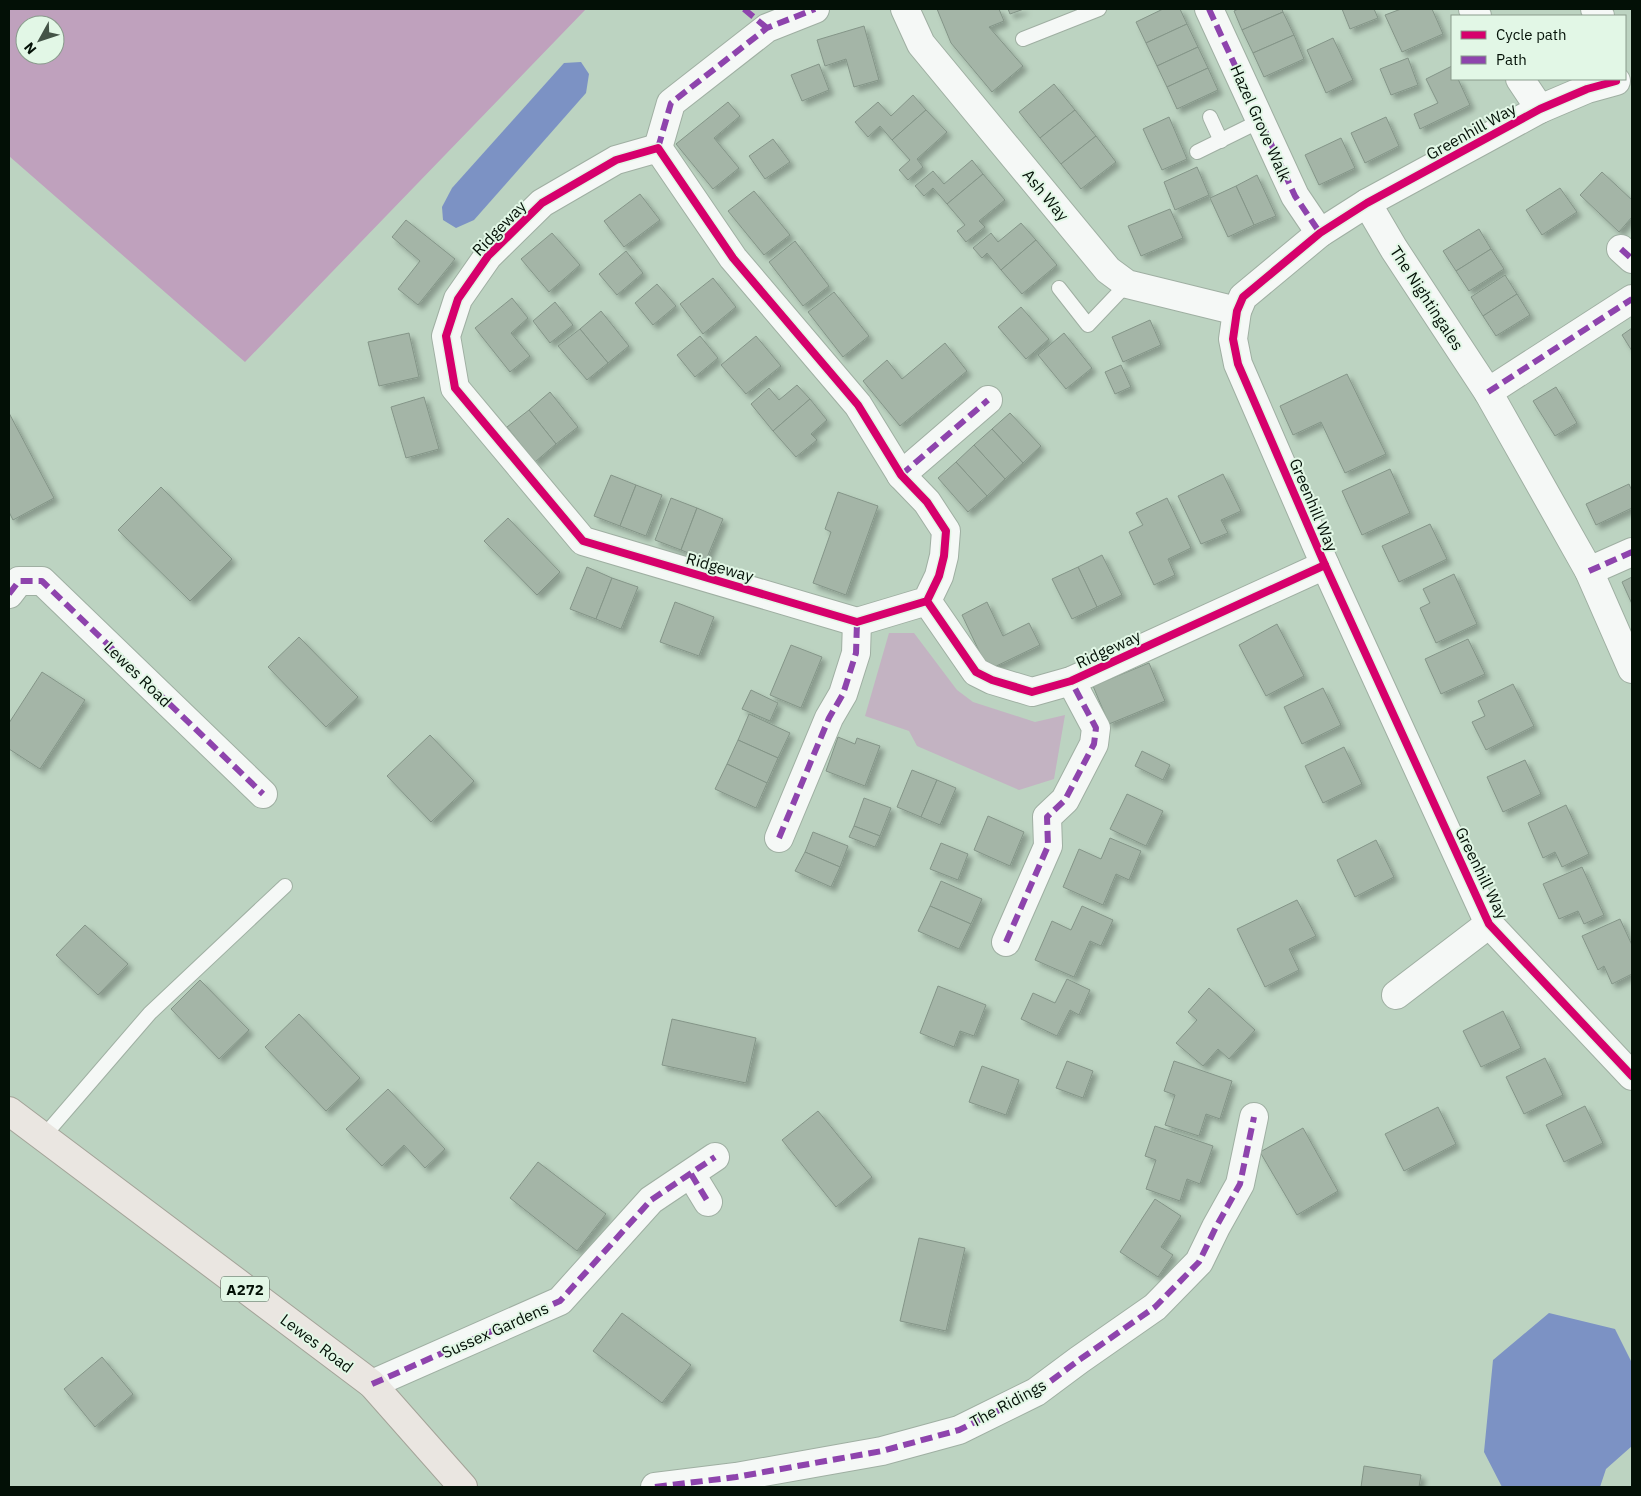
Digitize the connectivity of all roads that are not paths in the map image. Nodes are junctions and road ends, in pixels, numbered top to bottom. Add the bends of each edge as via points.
1 (815, 9) edge
2 (905, 9) edge
3 (1099, 9) edge
4 (1210, 9) edge
5 (1081, 12) edge
6 (1023, 39) dead end
7 (1521, 80) edge
8 (1622, 83) edge
9 (1540, 109) junction
10 (1210, 117) dead end
11 (1260, 121) junction
12 (1221, 141) junction
13 (658, 148) junction
14 (1197, 152) dead end
15 (1367, 203) junction
16 (1320, 233) junction
17 (1127, 284) junction
18 (1058, 288) dead end
19 (1632, 299) edge
20 (1237, 311) junction
21 (1488, 392) junction
22 (988, 400) dead end
23 (900, 475) junction
24 (1632, 552) edge
25 (1325, 565) junction
26 (1590, 571) junction
27 (9, 594) edge
28 (927, 601) junction
29 (857, 622) junction
30 (1632, 669) edge
31 (1071, 681) junction
32 (263, 794) dead end
33 (779, 838) dead end
34 (285, 886) dead end
35 (1489, 924) junction
36 (1006, 942) dead end
37 (1396, 994) dead end
38 (1632, 1076) edge
39 (9, 1111) edge
40 (1254, 1117) dead end
41 (43, 1137) junction
42 (715, 1157) dead end
43 (691, 1174) junction
44 (708, 1202) dead end
45 (372, 1384) junction
46 (463, 1487) edge
47 (655, 1487) edge

1 - 13 street via 766,28 671,103
2 - 17 street, Ash Way via 921,44 1108,270
3 - 5 lane
4 - 11 street, Hazel Grove Walk
5 - 6 lane
7 - 9 street
8 - 9 street, Greenhill Way via 1587,89
9 - 15 street, Greenhill Way
10 - 12 lane
11 - 12 lane
11 - 16 street, Hazel Grove Walk via 1295,196
12 - 14 lane
13 - 23 street via 733,258 858,405
13 - 29 street, Ridgeway via 616,160 542,203 488,256 458,299 446,336 455,388 584,541
15 - 16 street, Greenhill Way
15 - 21 street, The Nightingales
16 - 20 street, Greenhill Way via 1243,297
17 - 18 lane via 1088,325
17 - 20 street, Ash Way
19 - 21 street
20 - 25 street, Greenhill Way via 1233,339 1238,364
21 - 26 street, The Nightingales
22 - 23 street
23 - 28 street via 927,502 946,531 939,576
24 - 26 street
25 - 31 street, Ridgeway
25 - 35 street, Greenhill Way
26 - 30 street, The Nightingales
27 - 32 street, Lewes Road via 19,581 42,581
28 - 29 street
28 - 31 street, Ridgeway via 976,672 1032,692
29 - 33 street via 856,653 842,694
31 - 36 street, Ridgeway via 1096,728 1094,744 1065,800 1047,817 1048,846
34 - 41 lane via 150,1012
35 - 37 street, Greenhill Way
35 - 38 street, Greenhill Way
39 - 41 highway, Lewes Road / A272
40 - 47 street, The Ridings via 1240,1184 1199,1262 1155,1306 1036,1392 959,1430 882,1451 736,1477
41 - 45 highway, Lewes Road / A272
42 - 43 street, Sussex Gardens
43 - 44 street
43 - 45 street, Sussex Gardens via 651,1200 560,1301
45 - 46 highway, Lewes Road / A272

